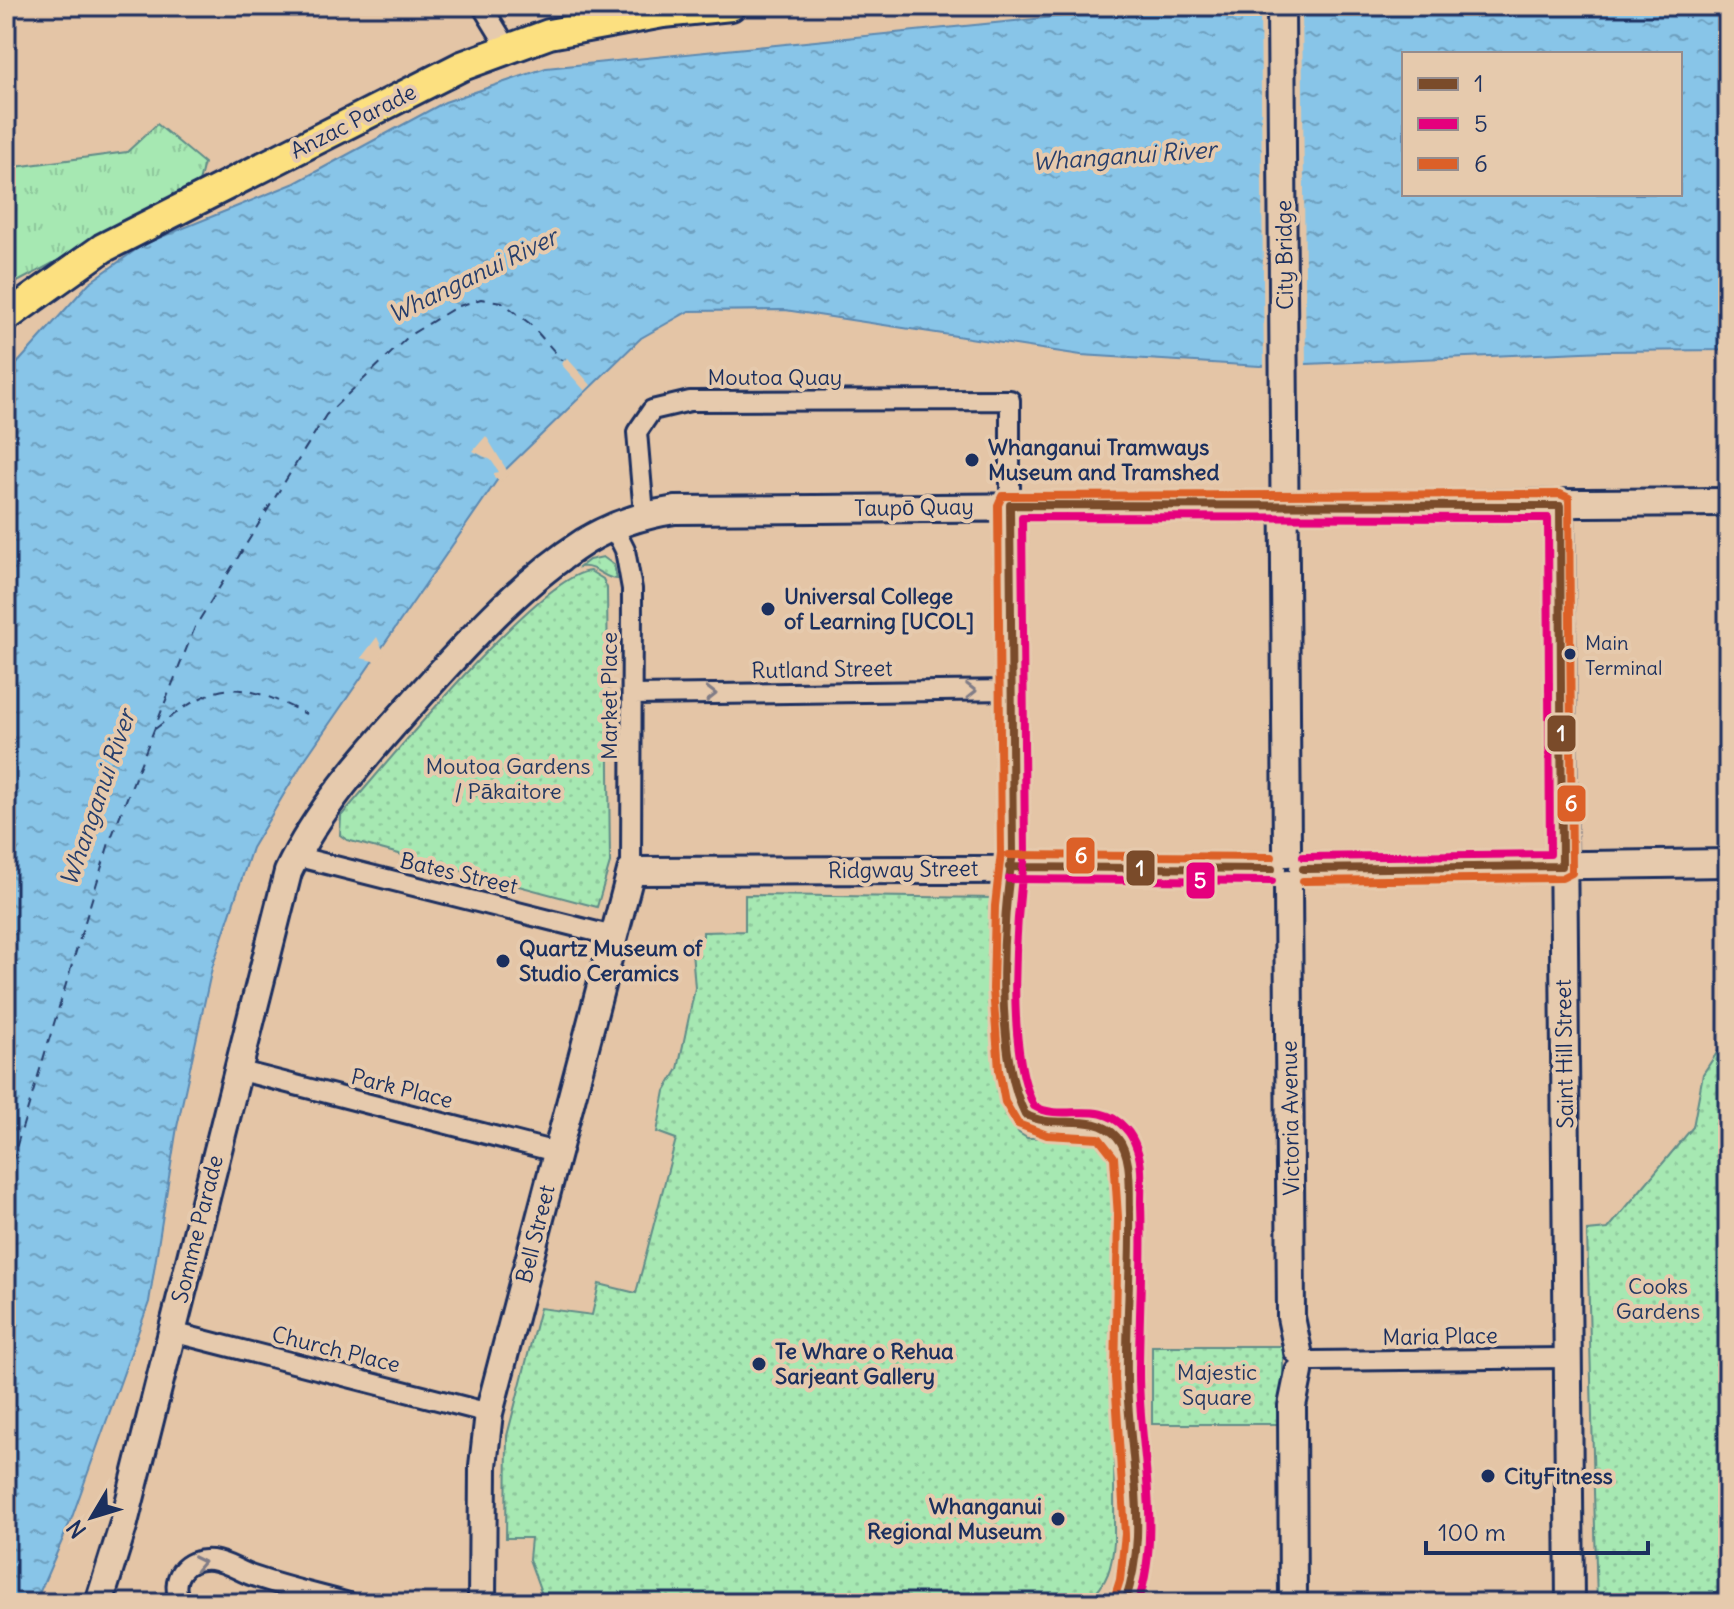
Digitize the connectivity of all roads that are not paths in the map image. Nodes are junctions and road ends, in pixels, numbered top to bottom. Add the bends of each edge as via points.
1 (482, 6) edge
2 (1281, 6) edge
3 (715, 7) edge
4 (663, 10) edge
5 (507, 47) junction
6 (6, 317) edge
7 (1728, 502) edge
8 (1010, 505) junction
9 (1285, 505) junction
10 (1560, 506) junction
11 (644, 514) junction
12 (613, 526) junction
13 (1012, 690) junction
14 (633, 695) junction
15 (295, 856) junction
16 (1728, 863) edge
17 (1562, 866) junction
18 (1009, 867) junction
19 (1287, 869) junction
20 (631, 871) junction
21 (613, 936) junction
22 (237, 1070) junction
23 (556, 1152) junction
24 (172, 1332) junction
25 (1567, 1358) junction
26 (1303, 1361) junction
27 (489, 1413) junction
28 (99, 1603) edge
29 (181, 1603) edge
30 (349, 1603) edge
31 (482, 1603) edge
32 (1125, 1603) edge
33 (1293, 1603) edge
34 (1570, 1603) edge

1 - 5 street
2 - 9 street, City Bridge
3 - 4 main road, Anzac Parade
4 - 5 main road, Anzac Parade
5 - 6 main road, Anzac Parade via 127,236
7 - 10 street, Taupō Quay
8 - 9 street, Taupō Quay
8 - 11 street, Taupō Quay
8 - 11 street, Moutoa Quay via 1010,400 690,401 663,405 643,418 637,432
8 - 13 street
9 - 10 street, Taupō Quay
9 - 19 street, Victoria Avenue
10 - 17 street, Saint Hill Street
11 - 12 street, Taupō Quay
12 - 14 street, Market Place via 632,577
12 - 15 street, Taupō Quay via 530,582 467,643 347,780
14 -> 13 street, Rutland Street
13 - 18 street
14 - 20 street, Market Place
15 - 21 street, Bates Street
15 - 22 street, Somme Parade via 274,915
16 - 17 street, Ridgway Street
17 - 19 street, Ridgway Street
17 - 25 street, Saint Hill Street
18 - 19 street, Ridgway Street
18 - 20 street, Ridgway Street
18 - 32 street via 1008,1060 1013,1094 1026,1116 1107,1128 1121,1141 1127,1168 1135,1567
19 - 26 street, Victoria Avenue via 1291,1317
20 - 21 street, Bell Street
21 - 23 street, Bell Street
22 - 23 street, Park Place
22 - 24 street, Somme Parade
23 - 27 street, Bell Street
24 - 27 street, Church Place
24 - 28 street, Somme Parade
25 - 26 street, Maria Place
25 - 34 street, Saint Hill Street
26 - 33 street, Victoria Avenue via 1292,1406
27 - 31 street, Bell Street via 483,1466
29 -> 30 street via 176,1580 196,1561 223,1562 252,1576

